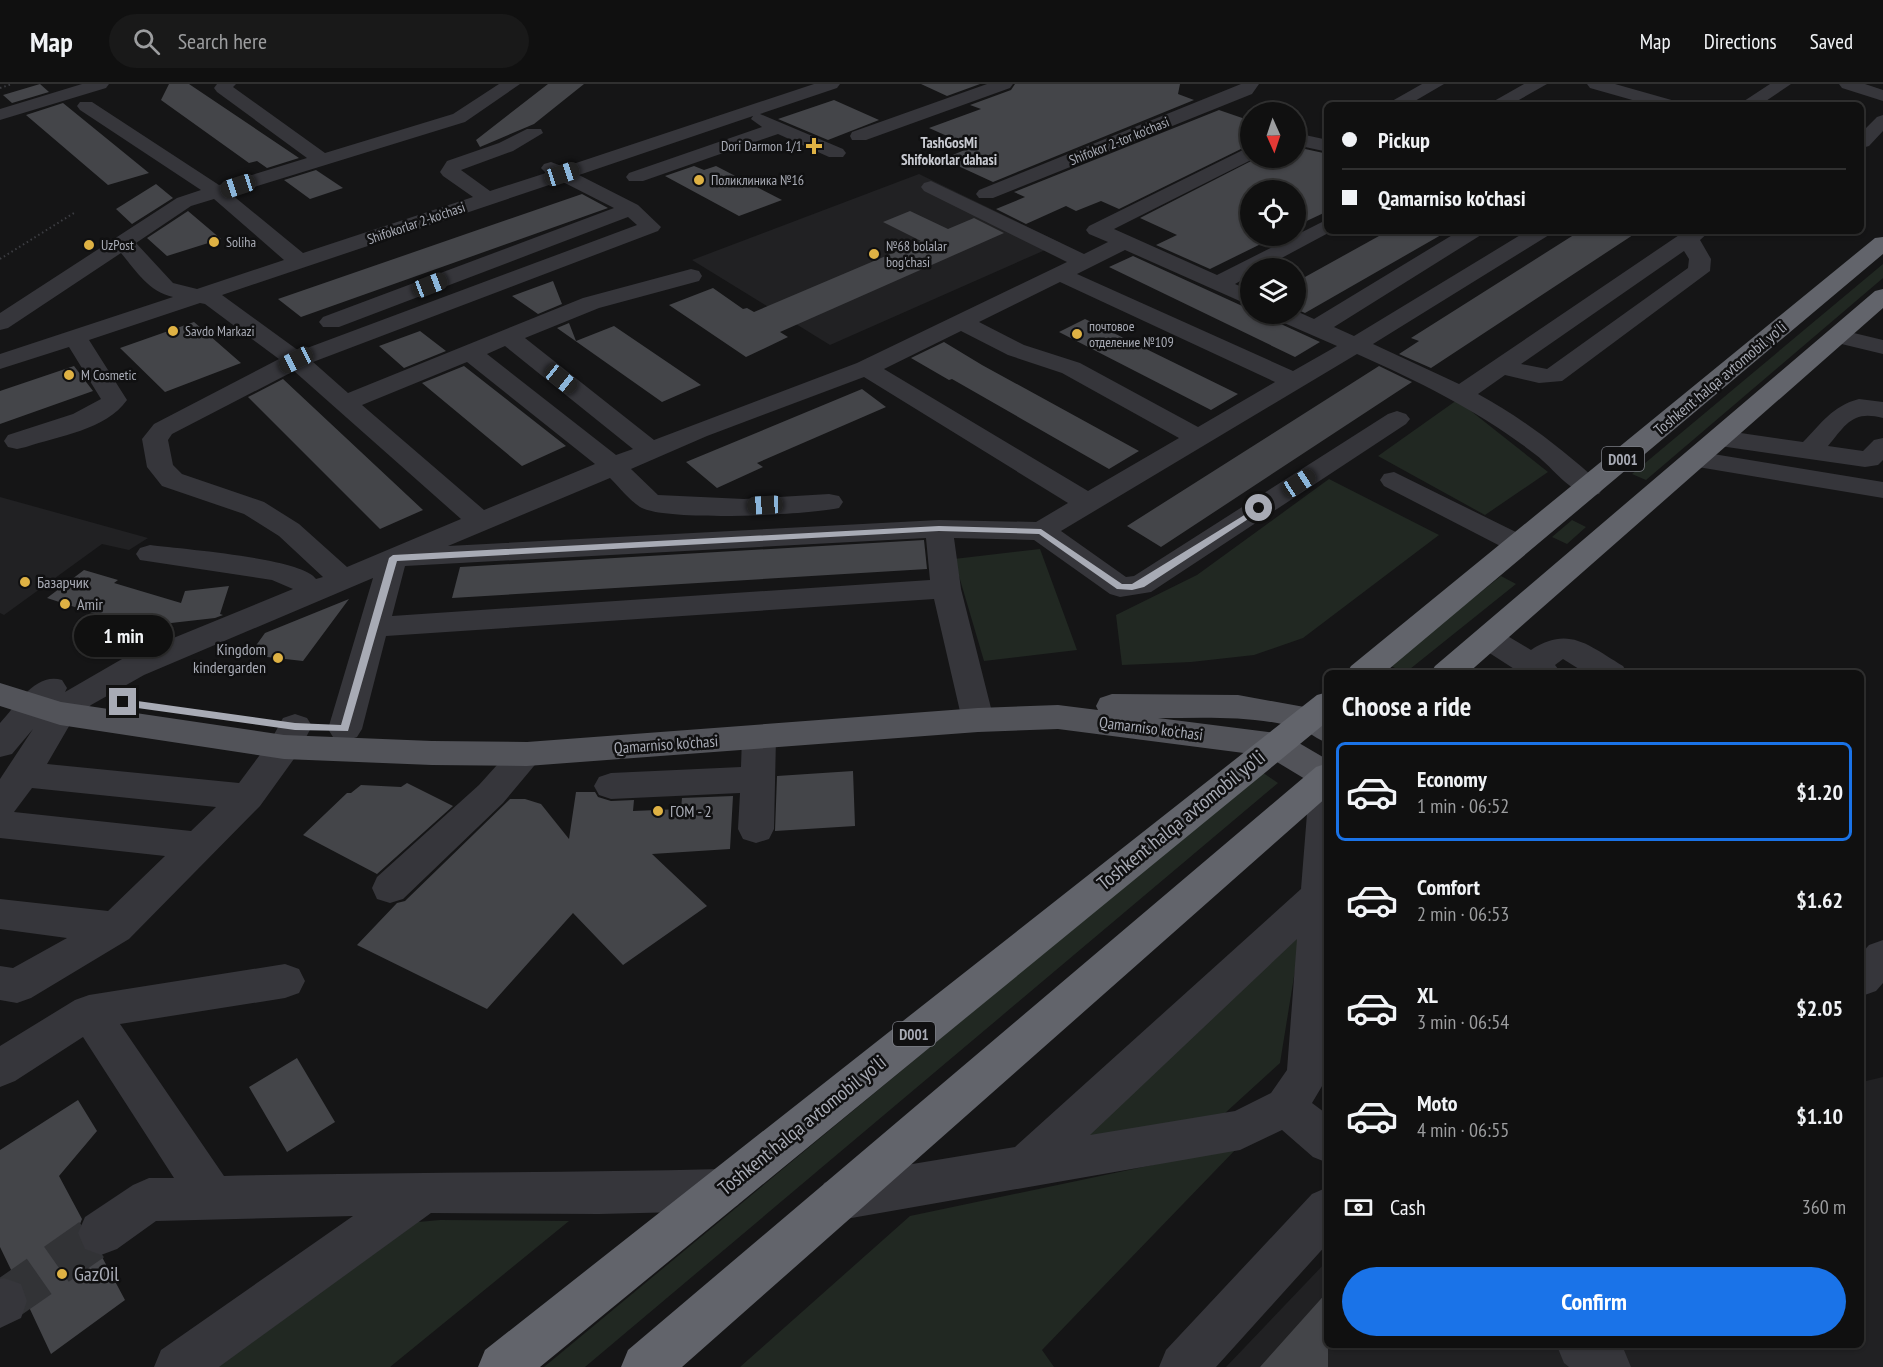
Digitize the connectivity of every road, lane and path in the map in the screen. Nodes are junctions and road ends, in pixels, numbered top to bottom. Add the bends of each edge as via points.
1 (12, 84) edge
2 (100, 84) edge
3 (112, 84) edge
4 (227, 84) edge
5 (511, 84) edge
6 (831, 84) edge
7 (1004, 84) edge
8 (1250, 84) edge
9 (1435, 84) edge
10 (1538, 84) edge
11 (1596, 84) edge
12 (1782, 84) edge
13 (1848, 84) edge
14 (794, 85) edge
15 (0, 88) edge
16 (1883, 96) edge
17 (1400, 102) edge
18 (1511, 102) edge
19 (1659, 102) edge
20 (1753, 102) edge
21 (86, 106) dead end
22 (1883, 108) edge
23 (34, 112) dead end
24 (744, 113) junction
25 (0, 116) edge
26 (1864, 118) edge
27 (1883, 122) edge
28 (779, 127) junction
29 (534, 132) dead end
30 (859, 136) dead end
31 (1306, 140) edge
32 (1864, 140) edge
33 (1324, 142) edge
34 (637, 149) junction
35 (836, 153) dead end
36 (1240, 158) edge
37 (321, 159) junction
38 (668, 166) junction
39 (557, 171) junction
40 (636, 177) dead end
41 (931, 187) dead end
42 (217, 192) junction
43 (481, 193) junction
44 (986, 194) dead end
45 (74, 213) dead end
46 (1324, 227) edge
47 (1468, 234) edge
48 (1537, 234) edge
49 (1694, 235) edge
50 (124, 242) junction
51 (1125, 242) junction
52 (1883, 243) edge
53 (296, 258) junction
54 (0, 259) edge
55 (1084, 262) junction
56 (1060, 274) junction
57 (691, 276) dead end
58 (1218, 284) junction
59 (190, 293) junction
60 (1240, 294) edge
61 (1883, 296) edge
62 (962, 322) junction
63 (0, 323) edge
64 (1306, 324) edge
65 (1316, 328) junction
66 (1837, 336) junction
67 (507, 337) junction
68 (73, 338) junction
69 (293, 343) junction
70 (1355, 345) junction
71 (1883, 347) edge
72 (0, 350) edge
73 (470, 352) junction
74 (0, 363) edge
75 (1501, 366) junction
76 (866, 369) junction
77 (1294, 381) junction
78 (1462, 393) junction
79 (345, 403) junction
80 (1883, 410) edge
81 (1397, 419) dead end
82 (1198, 438) junction
83 (1720, 438) junction
84 (17, 441) dead end
85 (1883, 446) edge
86 (651, 450) junction
87 (1808, 452) junction
88 (1695, 459) junction
89 (613, 466) junction
90 (1394, 480) dead end
91 (1589, 488) junction
92 (1883, 490) edge
93 (830, 502) dead end
94 (1088, 503) junction
95 (1636, 510) junction
96 (480, 521) junction
97 (939, 529) junction
98 (1041, 531) junction
99 (1511, 550) junction
100 (150, 554) dead end
101 (393, 558) junction
102 (343, 579) junction
103 (1553, 582) junction
104 (946, 589) junction
105 (310, 593) junction
106 (374, 627) junction
107 (1488, 638) junction
108 (1539, 669) edge
109 (1367, 670) edge
110 (1451, 670) edge
111 (1605, 670) edge
112 (0, 672) edge
113 (0, 694) edge
114 (56, 701) junction
115 (976, 712) junction
116 (1321, 717) edge
117 (345, 729) junction
118 (289, 736) junction
119 (759, 736) junction
120 (1275, 744) junction
121 (0, 745) edge
122 (527, 754) junction
123 (23, 774) junction
124 (1324, 774) edge
125 (758, 779) junction
126 (1324, 779) edge
127 (611, 786) dead end
128 (248, 797) junction
129 (0, 805) edge
130 (1324, 816) edge
131 (0, 824) edge
132 (756, 829) dead end
133 (197, 846) junction
134 (390, 888) dead end
135 (1318, 896) junction
136 (0, 914) edge
137 (116, 928) junction
138 (1883, 957) edge
139 (1864, 977) edge
140 (285, 981) dead end
141 (0, 983) edge
142 (89, 1012) junction
143 (0, 1068) edge
144 (1286, 1107) junction
145 (1324, 1140) edge
146 (1025, 1167) junction
147 (722, 1190) junction
148 (424, 1192) junction
149 (213, 1198) junction
150 (840, 1198) junction
151 (1324, 1213) edge
152 (101, 1233) tunnel mouth
153 (1583, 1348) edge
154 (178, 1367) edge
155 (502, 1367) edge
156 (645, 1367) edge
157 (1183, 1367) edge
158 (1607, 1367) edge

1 - 15 path
2 - 25 street
3 - 23 street via 107,93
4 - 37 street via 224,88
5 - 37 street via 459,118
6 - 24 street, Shifokorlar 2-ko'chasi
7 - 30 street
8 - 44 street, Shifokor 2-tor ko'chasi via 1246,90
9 - 17 street
10 - 18 street
11 - 19 street
12 - 20 street
13 - 16 street
14 - 39 street, Shifokorlar 2-ko'chasi
21 - 42 street
22 - 26 street
24 - 28 street
24 - 34 street, Shifokorlar 2-ko'chasi
27 - 32 street
28 - 35 street
28 - 38 street
29 - 43 street via 506,147 454,165 450,172
31 - 33 street
34 - 38 street
34 - 39 street, Shifokorlar 2-ko'chasi
36 - 51 street via 1096,230
37 - 42 street
38 - 40 street
39 - 43 street, Shifokorlar 2-ko'chasi
39 - 53 street, Shifokorlar 2-ko'chasi
39 - 69 street via 631,210 651,224 649,230
41 - 55 street
42 - 50 street via 172,208
42 - 53 street
43 - 53 street, Shifokorlar 2-ko'chasi
45 - 54 path
46 - 58 street
47 - 65 street
48 - 70 street
49 - 75 street
49 - 75 street via 1699,271 1553,375 1539,376
50 - 59 street via 165,288
50 - 63 street
51 - 55 street
51 - 58 street
52 - 91 highway, Toshkent halqa avtomobil yo'li / D001
53 - 59 street, Shifokorlar 2-ko'chasi
55 - 56 street
56 - 62 street
56 - 77 street
57 - 67 street via 591,303
58 - 60 street
59 - 68 street, Shifokorlar 2-ko'chasi
59 - 69 street via 213,299
59 - 72 street, Shifokorlar 2-ko'chasi
61 - 66 highway, D001
62 - 76 street
62 - 82 street via 1016,350 1071,368
64 - 65 street
65 - 70 street
66 - 71 street
66 - 83 highway, D001
67 - 73 street
67 - 86 street
68 - 74 street, Shifokorlar 2-ko'chasi
68 - 84 street via 82,345 114,399 93,414
69 - 79 street
69 - 102 street via 163,429 155,439 158,461 172,480 254,508 281,524
70 - 77 street
70 - 78 street
73 - 79 street
73 - 89 street
75 - 78 street
76 - 86 street
76 - 94 street
77 - 82 street
78 - 91 street via 1509,421 1563,461
79 - 96 street
80 - 87 street via 1866,406 1848,408
81 - 98 street via 1141,585 1120,587
82 - 94 street
83 - 87 street
83 - 88 highway, D001
85 - 87 street via 1869,459
86 - 89 street
88 - 92 street
88 - 95 highway, D001
89 - 93 street via 650,502 744,507
89 - 96 street
90 - 99 street
91 - 95 highway
91 - 99 highway, Toshkent halqa avtomobil yo'li / D001
94 - 98 street
95 - 103 highway, D001
96 - 101 street
97 - 98 street
97 - 101 street
97 - 104 street
99 - 103 highway
99 - 109 highway, Toshkent halqa avtomobil yo'li / D001
100 - 105 street via 277,571 302,580
101 - 102 street
101 - 106 street
102 - 105 street
103 - 107 highway, D001
104 - 106 street
104 - 115 street
105 - 114 street
106 - 117 street
107 - 108 street
107 - 110 highway, D001
108 - 111 street via 1556,649 1568,648
112 - 114 main road, Qamarniso ko'chasi
113 - 114 main road, Qamarniso ko'chasi
114 - 118 main road, Qamarniso ko'chasi
114 - 121 street
114 - 123 street
115 - 116 main road, Qamarniso ko'chasi via 1238,707
115 - 117 main road, Qamarniso ko'chasi via 537,734
115 - 119 main road, Qamarniso ko'chasi
115 - 120 main road, Qamarniso ko'chasi via 1058,717
116 - 120 highway, Toshkent halqa avtomobil yo'li / D001
117 - 118 main road, Qamarniso ko'chasi
118 - 122 main road, Qamarniso ko'chasi
118 - 128 street
119 - 122 main road, Qamarniso ko'chasi
119 - 125 street
120 - 124 main road, Qamarniso ko'chasi
120 - 147 highway, Toshkent halqa avtomobil yo'li / D001
122 - 134 street via 491,794
123 - 128 street
123 - 129 street
125 - 127 street
125 - 132 street
126 - 150 highway
128 - 133 street
130 - 135 street
131 - 133 street
133 - 137 street
135 - 144 street via 1307,1075
135 - 146 street
136 - 137 street
137 - 141 street via 17,986
138 - 139 street
140 - 142 street
142 - 143 street
142 - 149 street
144 - 145 street
144 - 146 street via 1240,1130
146 - 150 street
147 - 148 street
147 - 155 highway, Toshkent halqa avtomobil yo'li / D001
148 - 149 street
148 - 154 street
149 - 152 street via 149,1200
150 - 156 highway
151 - 157 street
153 - 158 street

